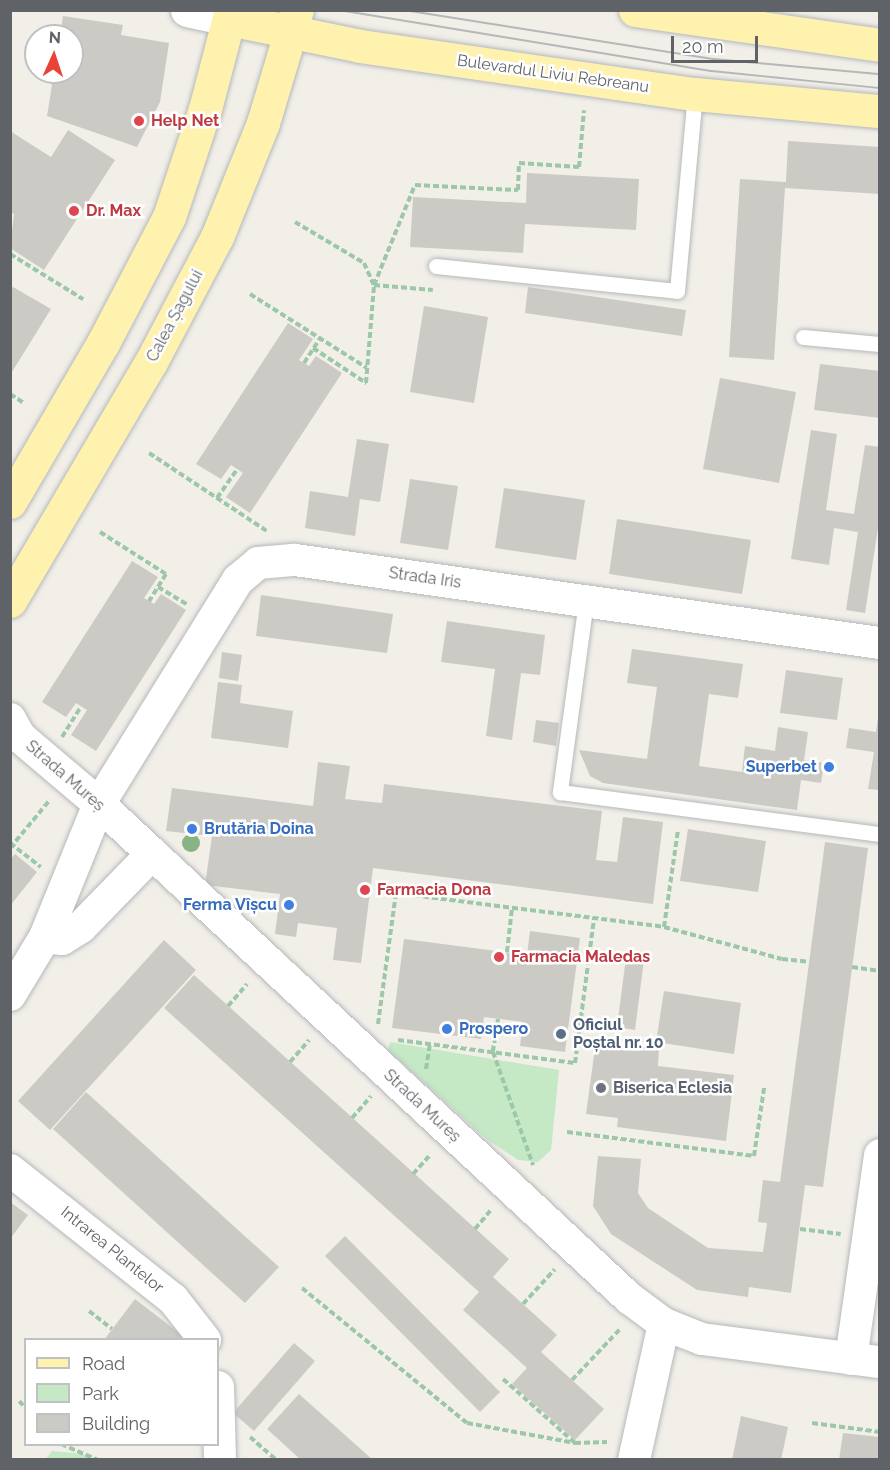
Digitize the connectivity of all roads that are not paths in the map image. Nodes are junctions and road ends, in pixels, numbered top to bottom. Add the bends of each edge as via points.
1 (187, 10) edge
2 (635, 10) edge
3 (230, 15) edge
4 (294, 21) edge
5 (879, 45) edge
6 (695, 94) junction
7 (879, 111) edge
8 (436, 266) dead end
9 (803, 337) dead end
10 (879, 344) edge
11 (10, 502) edge
12 (10, 601) edge
13 (586, 601) junction
14 (879, 642) edge
15 (14, 730) edge
16 (99, 804) junction
17 (879, 834) edge
18 (152, 854) junction
19 (45, 937) junction
20 (10, 995) edge
21 (879, 1155) edge
22 (10, 1170) edge
23 (664, 1324) junction
24 (203, 1338) edge
25 (865, 1360) edge
26 (219, 1424) edge
27 (220, 1460) edge
28 (634, 1460) edge

1 - 3 main road
2 - 5 main road
3 - 4 main road, Bulevardul Liviu Rebreanu
3 - 11 main road via 205,109 169,217 104,343
4 - 6 main road, Bulevardul Liviu Rebreanu via 360,46
4 - 12 main road, Calea Șagului via 262,123 217,237 171,327
6 - 7 main road, Bulevardul Liviu Rebreanu
6 - 8 lane via 677,291
9 - 10 lane
13 - 14 street, Strada Iris
13 - 16 street, Strada Iris via 295,560 258,562 238,580
13 - 17 lane via 560,792
15 - 16 street, Strada Mureș
16 - 18 street, Strada Mureș
16 - 19 street, Strada Iris via 63,884
18 - 19 street via 81,927 62,939
18 - 23 street, Strada Mureș via 629,1298
19 - 20 street, Strada Iris
21 - 25 street via 868,1238
22 - 24 street, Intrarea Plantelor via 173,1299
23 - 25 street, Strada Mureș via 702,1339
23 - 28 street
26 - 27 street

